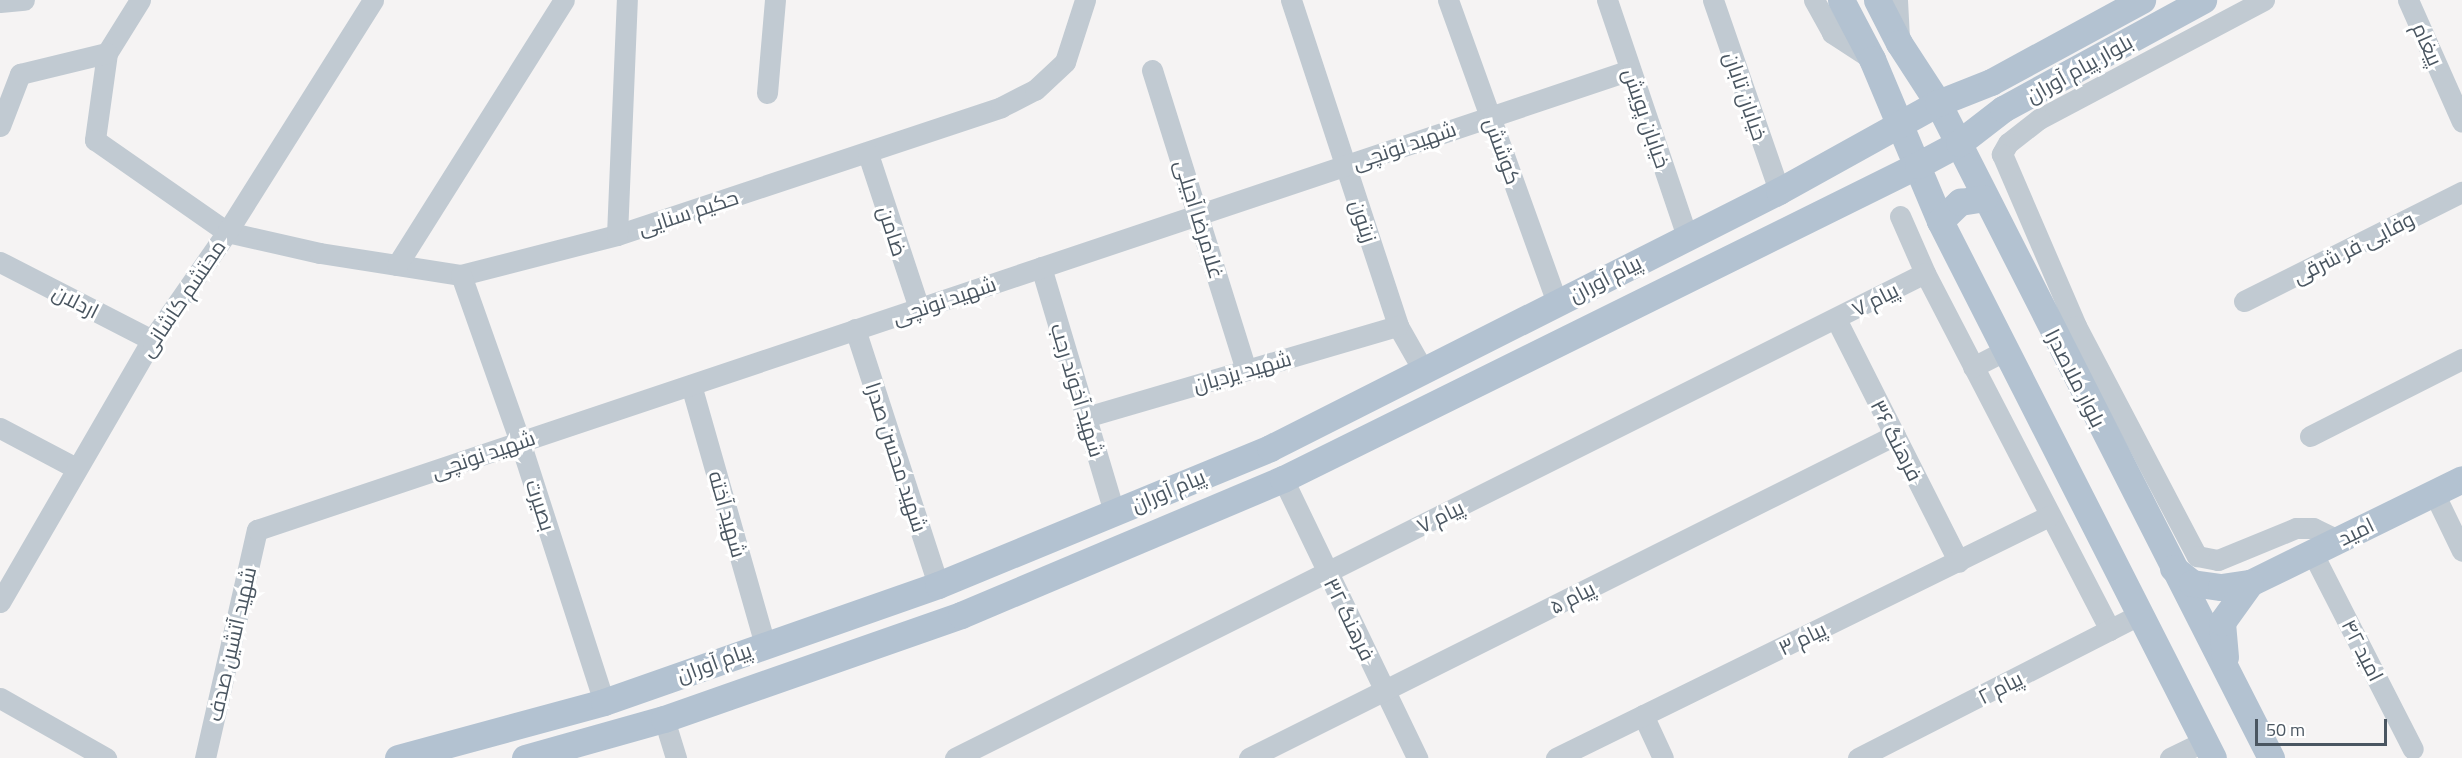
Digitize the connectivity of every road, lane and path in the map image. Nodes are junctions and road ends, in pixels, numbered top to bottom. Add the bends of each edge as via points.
1 (24, 0) edge
2 (140, 0) edge
3 (372, 0) edge
4 (564, 0) edge
5 (627, 0) edge
6 (775, 0) edge
7 (1085, 0) edge
8 (1291, 0) edge
9 (1448, 0) edge
10 (1607, 0) edge
11 (1713, 0) edge
12 (1814, 0) edge
13 (1840, 0) edge
14 (1877, 0) edge
15 (1897, 0) edge
16 (2142, 0) edge
17 (2203, 0) edge
18 (2264, 0) edge
19 (2408, 0) edge
20 (0, 2) edge
21 (1899, 43) junction
22 (107, 52) junction
23 (1872, 59) junction
24 (1152, 69) dead end
25 (1630, 69) junction
26 (1991, 82) junction
27 (767, 93) dead end
28 (1938, 103) junction
29 (2003, 109) junction
30 (1490, 116) junction
31 (2462, 122) edge
32 (1898, 124) junction
33 (0, 126) edge
34 (1959, 143) junction
35 (868, 154) junction
36 (1841, 159) junction
37 (1345, 165) junction
38 (1918, 165) junction
39 (1779, 191) junction
40 (1858, 191) junction
41 (2462, 192) edge
42 (1984, 198) junction
43 (1200, 214) junction
44 (1900, 216) dead end
45 (1940, 220) junction
46 (227, 232) junction
47 (616, 235) junction
48 (1687, 237) junction
49 (0, 262) edge
50 (397, 265) junction
51 (1041, 267) junction
52 (1925, 273) junction
53 (461, 275) junction
54 (2032, 292) junction
55 (2244, 301) dead end
56 (1557, 302) junction
57 (918, 308) junction
58 (1836, 319) junction
59 (1398, 326) junction
60 (2076, 326) junction
61 (855, 329) junction
62 (152, 340) junction
63 (2006, 350) junction
64 (2462, 359) edge
65 (1973, 367) junction
66 (1246, 370) junction
67 (1423, 370) junction
68 (691, 385) junction
69 (1086, 417) junction
70 (0, 428) edge
71 (1895, 435) junction
72 (2310, 436) dead end
73 (520, 442) junction
74 (76, 468) junction
75 (1283, 479) junction
76 (2462, 479) edge
77 (2434, 493) junction
78 (1114, 512) junction
79 (2049, 516) junction
80 (257, 530) joint
81 (2338, 540) junction
82 (2462, 551) edge
83 (2312, 552) junction
84 (1959, 561) junction
85 (2172, 567) junction
86 (1328, 572) junction
87 (2250, 583) junction
88 (938, 585) junction
89 (0, 602) edge
90 (857, 613) junction
91 (2141, 614) junction
92 (2110, 630) junction
93 (765, 644) junction
94 (869, 646) junction
95 (2230, 673) junction
96 (1385, 691) junction
97 (0, 698) edge
98 (604, 702) junction
99 (1643, 715) junction
100 (664, 719) junction
101 (2209, 749) edge
102 (2413, 749) dead end
103 (106, 758) edge
104 (205, 758) edge
105 (398, 758) edge
106 (525, 758) edge
107 (676, 758) edge
108 (955, 758) edge
109 (1249, 758) edge
110 (1417, 758) edge
111 (1556, 758) edge
112 (1663, 758) edge
113 (1858, 758) edge
114 (2170, 758) edge
115 (2271, 758) edge

1 - 20 street
2 - 22 street
3 - 46 street, محتشم کاشانی
4 - 50 street
5 - 47 street
6 - 27 street
7 - 35 street, حکیم سنایی via 1065,62 1035,90 1001,107
8 - 37 street, زیتون
9 - 30 street, کوشش
10 - 25 street, خیابان پویش
11 - 39 street, خیابان تابان
12 - 23 street via 1832,33
13 - 23 main road
14 - 21 main road, بلوار ملاصدرا
15 - 21 street
16 - 26 main road, بلوار پیام آوران
17 - 29 main road, بلوار پیام آوران
18 - 60 street via 2039,119 2008,142 2002,153
19 - 31 street, پیغام
21 - 23 main road via 1896,60 1888,65
21 - 28 main road, بلوار ملاصدرا
22 - 33 street via 20,74
22 - 46 street via 95,140
23 - 32 main road
24 - 43 street, غلامرضا آجیلی
25 - 30 street, شهید نونچی
25 - 48 street, خیابان پویش
26 - 28 main road, بلوار پیام آوران
26 - 29 main road via 1990,104
28 - 32 main road, بلوار پیام آوران
28 - 34 main road, بلوار ملاصدرا
29 - 34 main road, بلوار پیام آوران
30 - 37 street, شهید نونچی
30 - 56 street, کوشش
32 - 36 main road, پیام آوران
32 - 38 main road
34 - 38 main road, پیام آوران
34 - 42 main road, بلوار ملاصدرا
35 - 47 street, حکیم سنایی
35 - 57 street, ضامن
36 - 39 main road, پیام آوران
36 - 40 main road via 1853,161 1861,169 1863,180
37 - 43 street, شهید نونچی
37 - 59 street, زیتون
38 - 40 main road, پیام آوران
38 - 45 main road
39 - 48 main road, پیام آوران
40 - 75 main road, پیام آوران
41 - 55 street, وفایی فر شرقی
42 - 45 main road via 1960,202
42 - 54 main road, بلوار ملاصدرا
43 - 51 street, شهید نونچی
43 - 66 street, غلامرضا آجیلی
44 - 52 street
45 - 63 main road
46 - 50 street, حکیم سنایی via 320,254
46 - 62 street, محتشم کاشانی
47 - 53 street, حکیم سنایی
48 - 56 main road, پیام آوران
49 - 62 street, اردلان
50 - 53 street, حکیم سنایی
51 - 57 street, شهید نونچی
51 - 69 street, شهید آخوند رجب
52 - 58 street, پیام ۷
52 - 65 street
53 - 73 street, بصیرت
54 - 60 street
54 - 85 main road, بلوار ملاصدرا
56 - 67 main road, پیام آوران
57 - 61 street, شهید نونچی
58 - 71 street, فرهنگ ۳۶
58 - 86 street, پیام ۷
59 - 66 street, شهید یزدیان
59 - 67 street, زیتون
60 - 81 street via 2197,556 2218,560 2296,528 2313,528
61 - 68 street, شهید نونچی
61 - 88 street, شهید محسن صدرا
62 - 74 street, محتشم کاشانی
63 - 65 street
63 - 91 main road
64 - 72 street
65 - 79 street
66 - 69 street, شهید یزدیان
67 - 78 main road, پیام آوران via 1270,448
68 - 73 street, شهید نونچی
68 - 93 street, شهید آخته
69 - 78 street, شهید آخوند رجب
70 - 74 street
71 - 84 street, فرهنگ ۳۶
71 - 96 street, پیام ۵
73 - 80 street, شهید نونچی
73 - 98 street, بصیرت
74 - 89 street, محتشم کاشانی
75 - 86 street, فرهنگ ۳۲
75 - 94 main road, پیام آوران via 960,615
76 - 77 main road, امید
77 - 81 main road, امید
77 - 82 street
78 - 88 main road, پیام آوران
79 - 84 street, پیام ۳
79 - 92 street
80 - 104 street, شهید آتشین صدف
81 - 83 main road, امید
83 - 87 main road, امید
83 - 102 street, امید ۴۲
84 - 99 street, پیام ۳
85 - 87 main road, امید via 2192,584 2221,587
85 - 95 main road, بلوار ملاصدرا
86 - 96 street, فرهنگ ۳۲
86 - 108 street, پیام ۷
87 - 95 main road, امید via 2222,622 2222,645
88 - 90 main road, پیام آوران
90 - 93 main road, پیام آوران
90 - 94 main road
91 - 92 street, پیام ۲
91 - 101 main road
92 - 113 street, پیام ۲
93 - 98 main road, پیام آوران
94 - 100 main road, پیام آوران
95 - 115 main road, بلوار ملاصدرا
96 - 109 street, پیام ۵
96 - 110 street, فرهنگ ۳۲
97 - 103 street
98 - 105 main road, پیام آوران
99 - 111 street, پیام ۳
99 - 112 street
100 - 106 main road, پیام آوران
100 - 107 street
101 - 114 street

